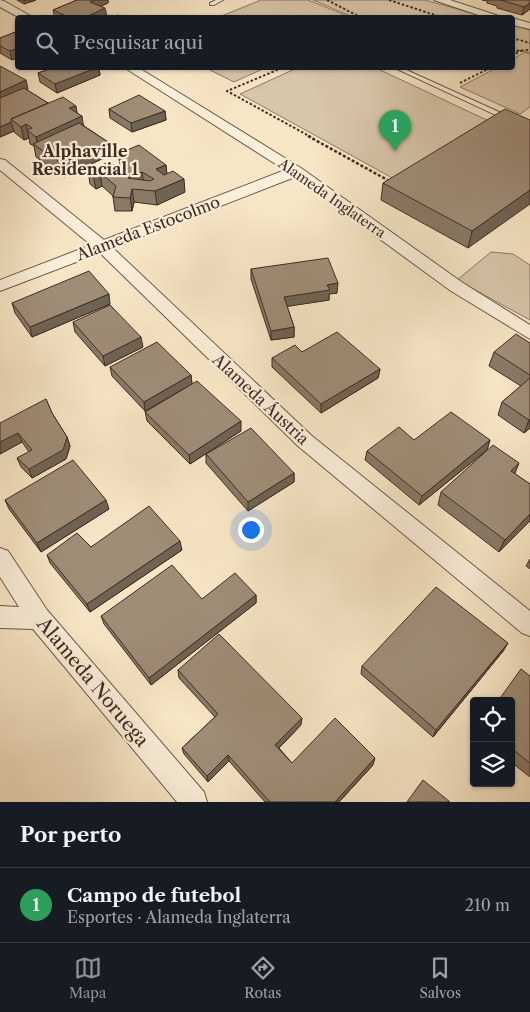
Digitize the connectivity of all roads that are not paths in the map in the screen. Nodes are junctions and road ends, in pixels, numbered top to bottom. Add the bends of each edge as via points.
1 (220, 0) edge
2 (439, 0) edge
3 (0, 3) edge
4 (212, 4) dead end
5 (23, 15) edge
6 (490, 15) edge
7 (515, 22) edge
8 (530, 26) edge
9 (134, 70) edge
10 (402, 70) edge
11 (530, 129) edge
12 (0, 163) edge
13 (296, 171) junction
14 (102, 246) junction
15 (0, 286) edge
16 (530, 333) edge
17 (0, 558) edge
18 (0, 617) edge
19 (39, 618) junction
20 (530, 625) edge
21 (194, 802) edge

1 - 4 lane
2 - 6 street
3 - 5 street
7 - 8 street
9 - 13 street, Alameda Inglaterra
10 - 11 lane
12 - 14 street, Alameda Áustria
13 - 14 street, Alameda Estocolmo
13 - 16 street, Alameda Inglaterra via 457,287
14 - 15 street, Alameda Estocolmo
14 - 20 street, Alameda Áustria via 305,441
17 - 19 street, Alameda Noruega
18 - 19 street
19 - 21 street, Alameda Noruega

